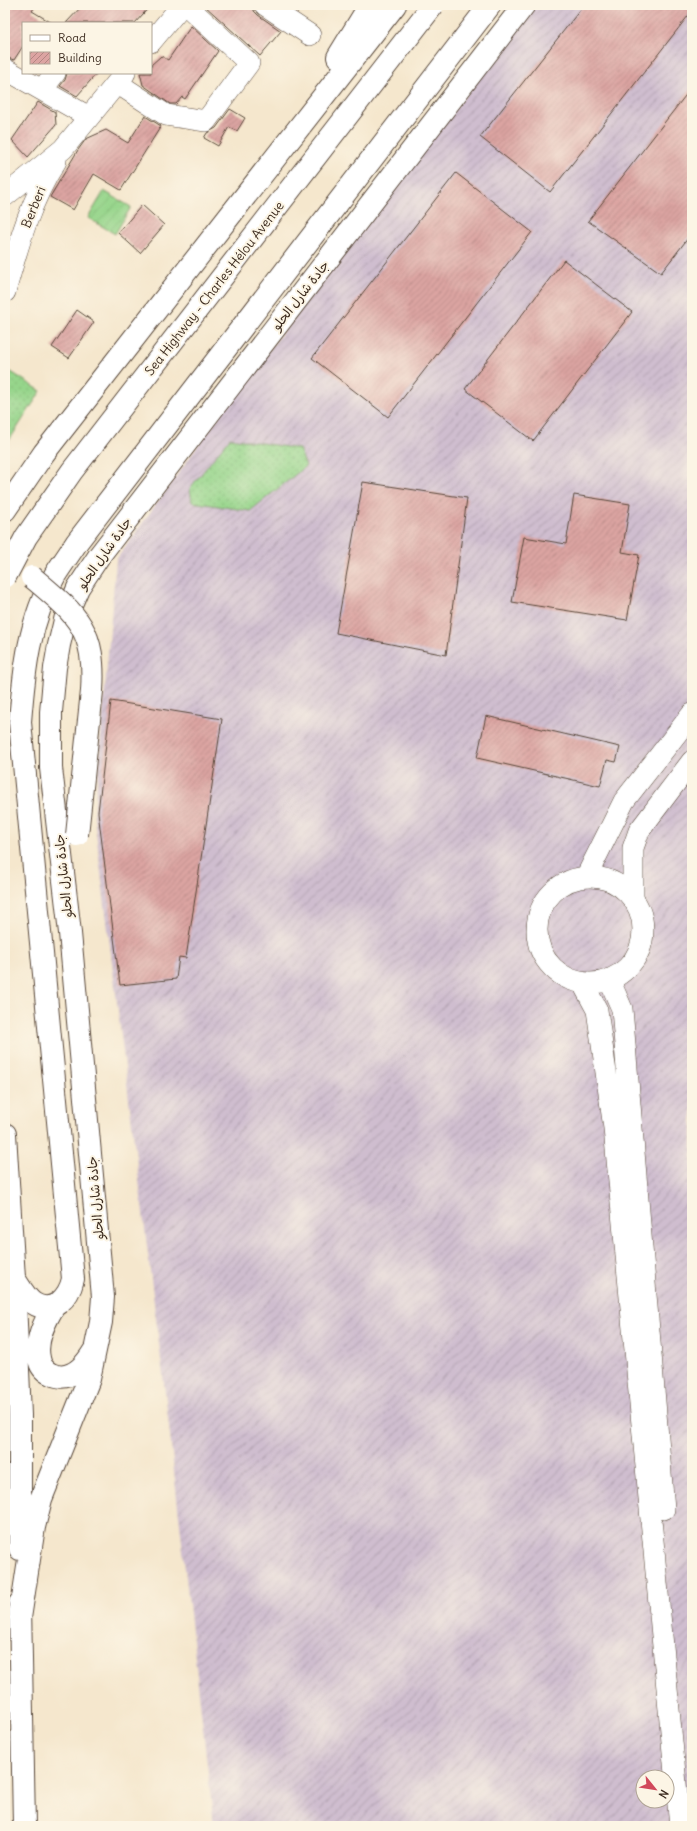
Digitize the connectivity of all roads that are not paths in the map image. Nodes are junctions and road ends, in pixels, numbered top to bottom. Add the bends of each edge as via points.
1 (182, 5) edge
2 (186, 5) edge
3 (265, 5) edge
4 (370, 5) edge
5 (395, 5) edge
6 (433, 5) edge
7 (490, 5) edge
8 (524, 5) edge
9 (310, 35) dead end
10 (152, 41) edge
11 (5, 69) edge
12 (54, 74) edge
13 (121, 78) edge
14 (42, 90) junction
15 (89, 117) junction
16 (63, 149) junction
17 (269, 167) junction
18 (5, 196) edge
19 (5, 292) edge
20 (5, 510) edge
21 (5, 557) edge
22 (5, 577) edge
23 (692, 714) edge
24 (692, 761) edge
25 (586, 877) junction
26 (633, 898) junction
27 (70, 933) junction
28 (609, 979) junction
29 (582, 982) junction
30 (5, 1134) edge
31 (14, 1278) junction
32 (54, 1306) junction
33 (96, 1348) junction
34 (20, 1618) junction
35 (692, 1816) edge
36 (24, 1826) edge
37 (680, 1826) edge

1 - 10 street
2 - 13 street via 249,63 206,121 166,116
3 - 9 street
4 - 17 highway
5 - 17 highway
6 - 22 highway, Sea Highway - Charles Hélou Avenue, bridge via 72,471 26,537
7 - 32 highway, جادة شارل الحلو via 78,542 55,576 42,603 30,640 20,722 73,1270 71,1290 66,1298
8 - 27 highway, جادة شارل الحلو via 99,556 78,588 66,616 59,645 51,712 51,768
11 - 14 street
12 - 14 street
13 - 15 street
14 - 15 street
15 - 16 street
16 - 18 street
16 - 19 street, Berberi via 30,211
17 - 20 highway via 44,453
21 - 27 highway, bridge via 61,601 86,633 92,655 92,691
23 - 25 street via 624,801
24 - 26 street via 639,831 633,848
25 - 26 street via 604,878 620,885
25 - 29 street via 569,881 555,890 544,904 539,920 538,937 542,952 550,964 559,972
26 - 28 street via 640,910 643,924 642,939 636,956 625,970
27 - 33 highway, جادة شارل الحلو via 102,1277 101,1322
28 - 29 street
28 - 35 street via 622,1009
29 - 37 street via 597,1010 614,1128
30 - 31 highway
31 - 32 highway via 24,1294 34,1303 42,1307
31 - 34 highway via 20,1415
32 - 33 highway via 44,1324 38,1347 38,1357 47,1372 61,1377 69,1376 81,1368
33 - 34 highway, جادة شارل الحلو via 82,1399 41,1499 34,1527
34 - 36 highway

